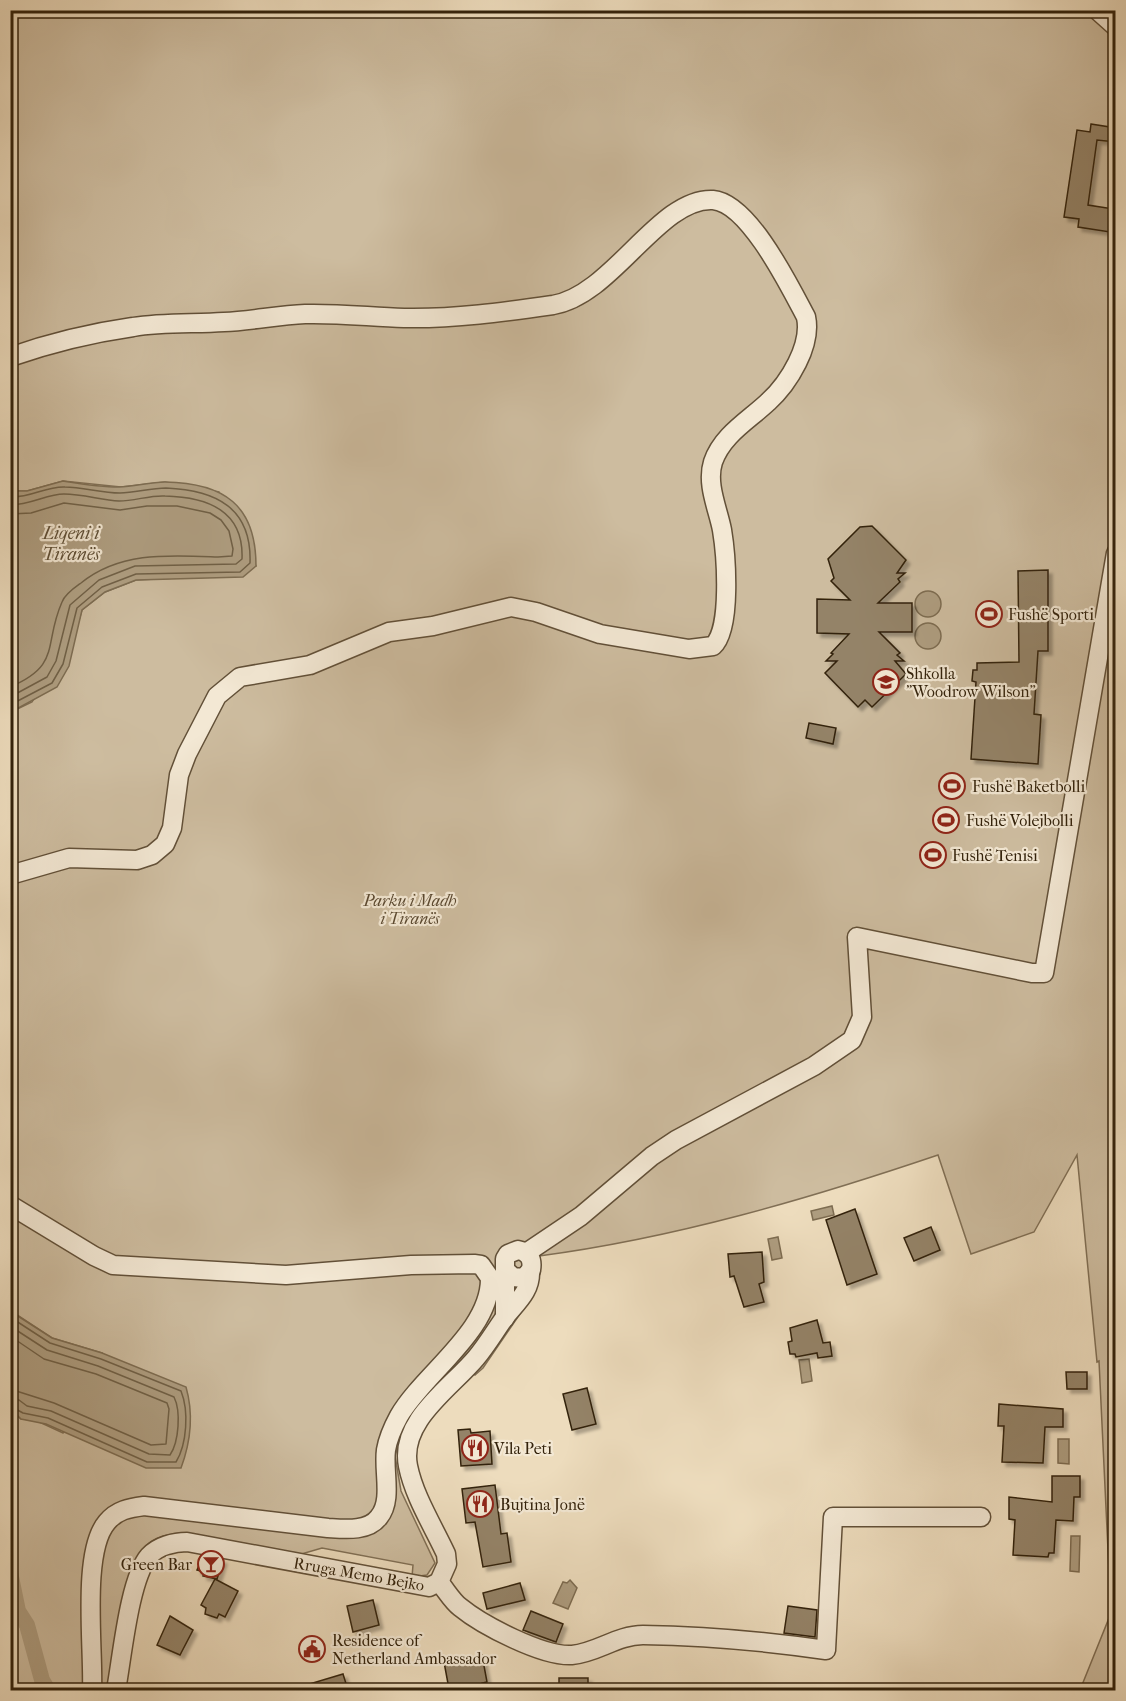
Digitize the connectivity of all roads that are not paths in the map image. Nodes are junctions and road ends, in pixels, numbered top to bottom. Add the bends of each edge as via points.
1 (1097, 10) edge
2 (1116, 27) edge
3 (10, 357) edge
4 (1116, 553) edge
5 (10, 875) edge
6 (10, 1205) edge
7 (528, 1262) junction
8 (505, 1318) junction
9 (981, 1517) dead end
10 (440, 1582) junction
11 (92, 1690) edge
12 (116, 1690) edge

1 - 2 street
3 - 5 street via 61,341 134,326 303,314 453,316 557,304 586,292 604,279 673,216 701,201 714,200 726,203 742,215 796,298 809,331 806,344 770,401 728,437 713,462 713,496 726,556 722,633 713,646 689,649 600,634 510,607 433,626 389,632 310,665 240,677 217,696 187,754 178,775 172,828 165,844 152,855 137,860 69,858
4 - 7 street via 1046,977 857,937 862,1017 852,1040 814,1066 652,1156
6 - 11 street via 113,1265 286,1275 474,1264 481,1265 490,1278 480,1317 411,1399 394,1426 386,1451 385,1505 371,1525 328,1528 144,1506 126,1508 106,1522 97,1539 91,1589
7 - 8 street, Rruga Memo Bejko via 531,1281
7 - 8 street via 518,1279 505,1270
8 - 10 street, Rruga Memo Bejko via 483,1350 420,1417 411,1436 407,1453 411,1477 446,1554 447,1564
9 - 10 street via 833,1517 825,1650 745,1638 640,1635 615,1640 587,1653 554,1654 478,1619 458,1606
10 - 12 street, Rruga Memo Bejko via 429,1587 187,1542 165,1545 149,1556 134,1593

